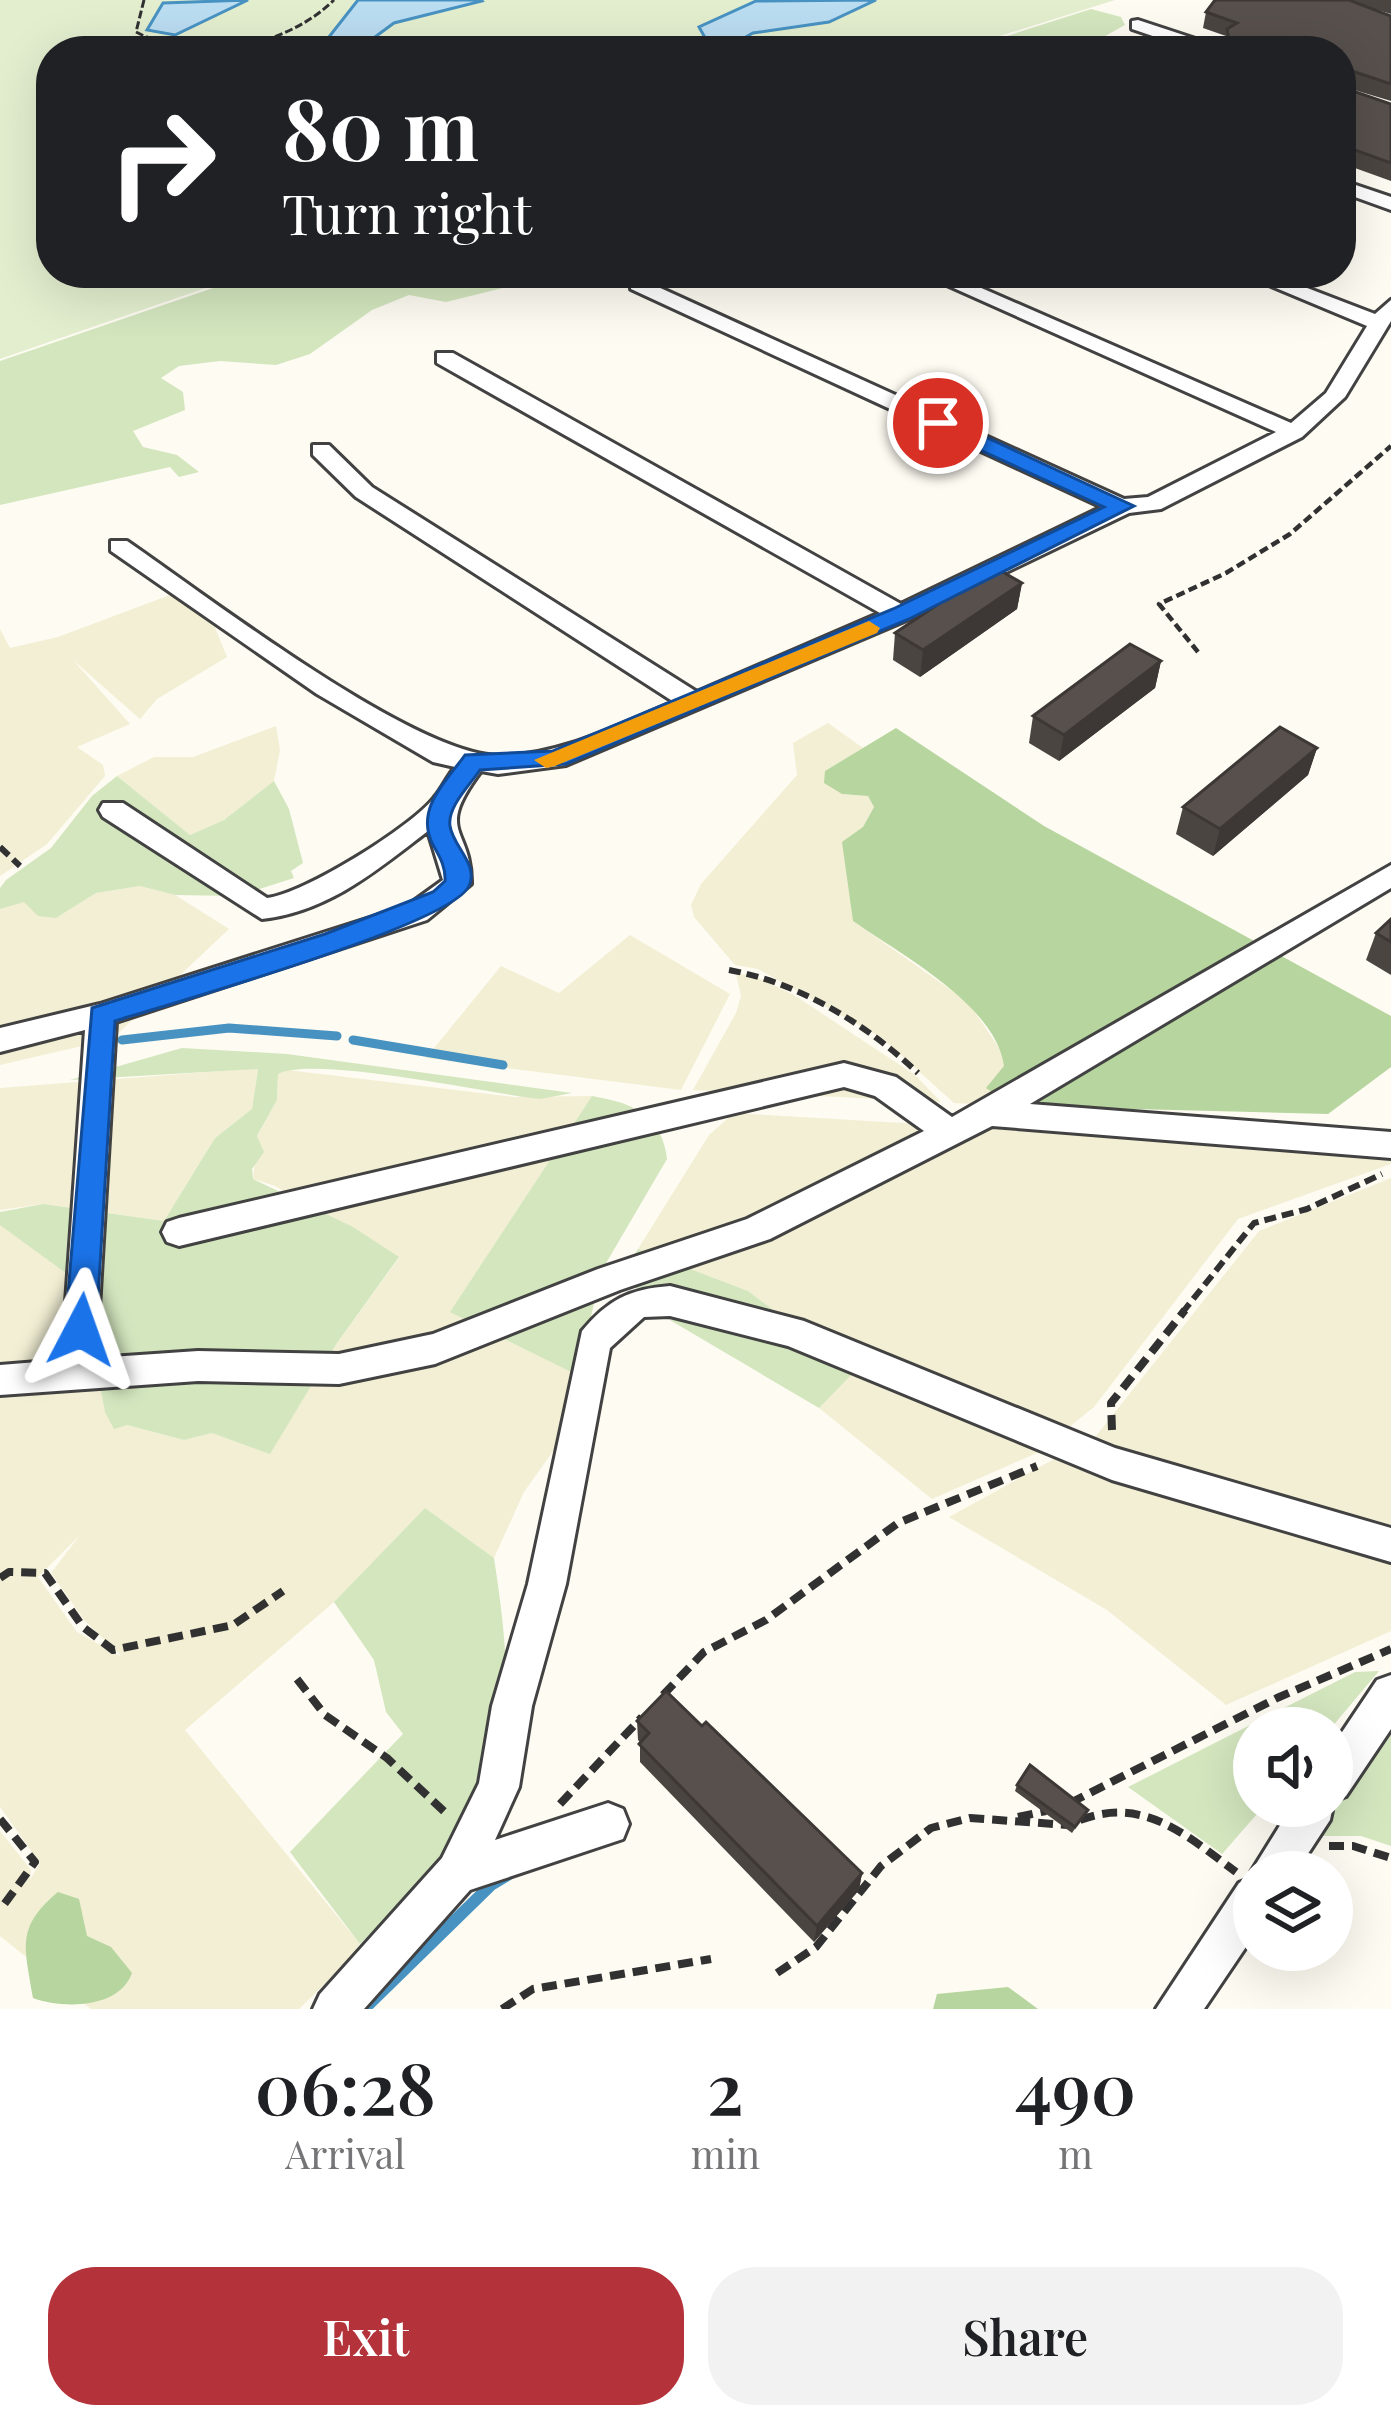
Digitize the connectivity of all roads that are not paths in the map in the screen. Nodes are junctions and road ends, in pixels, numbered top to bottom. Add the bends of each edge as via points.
1 (1138, 25) dead end
2 (1170, 36) edge
3 (1356, 192) edge
4 (1391, 205) edge
5 (644, 288) edge
6 (964, 288) edge
7 (1299, 288) edge
8 (1385, 314) edge
9 (445, 358) dead end
10 (1294, 432) junction
11 (321, 450) dead end
12 (1124, 506) junction
13 (119, 547) dead end
14 (901, 614) junction
15 (695, 703) junction
16 (474, 761) junction
17 (440, 809) junction
18 (113, 810) dead end
19 (1391, 875) edge
20 (101, 1015) junction
21 (0, 1040) edge
22 (989, 1113) junction
23 (941, 1125) junction
24 (1391, 1144) edge
25 (179, 1232) dead end
26 (78, 1375) junction
27 (0, 1380) edge
28 (1391, 1545) edge
29 (1391, 1694) edge
30 (1353, 1751) edge
31 (608, 1824) dead end
32 (467, 1855) junction
33 (1233, 1929) edge
34 (335, 2009) edge
35 (1178, 2009) edge

1 - 2 street
3 - 4 street
5 - 12 street
6 - 10 street
7 - 8 street
8 - 10 street via 1334,397
9 - 14 street
10 - 12 street via 1153,504
11 - 15 street via 364,492
12 - 14 street
13 - 16 street via 326,688 442,756
14 - 15 street
15 - 16 street via 557,759
16 - 17 street
17 - 18 street via 326,891 283,909 262,909
17 - 20 street via 437,826 458,870 457,884 442,898
19 - 22 street
20 - 21 street
20 - 26 street
22 - 23 street
22 - 24 street
23 - 25 street via 885,1087 844,1075
23 - 26 street via 758,1228 435,1349 339,1369 198,1366
26 - 27 street
28 - 32 street via 1112,1464 792,1332 670,1301 638,1303 594,1342 499,1787
29 - 30 street
31 - 32 street
32 - 34 street
33 - 35 street

